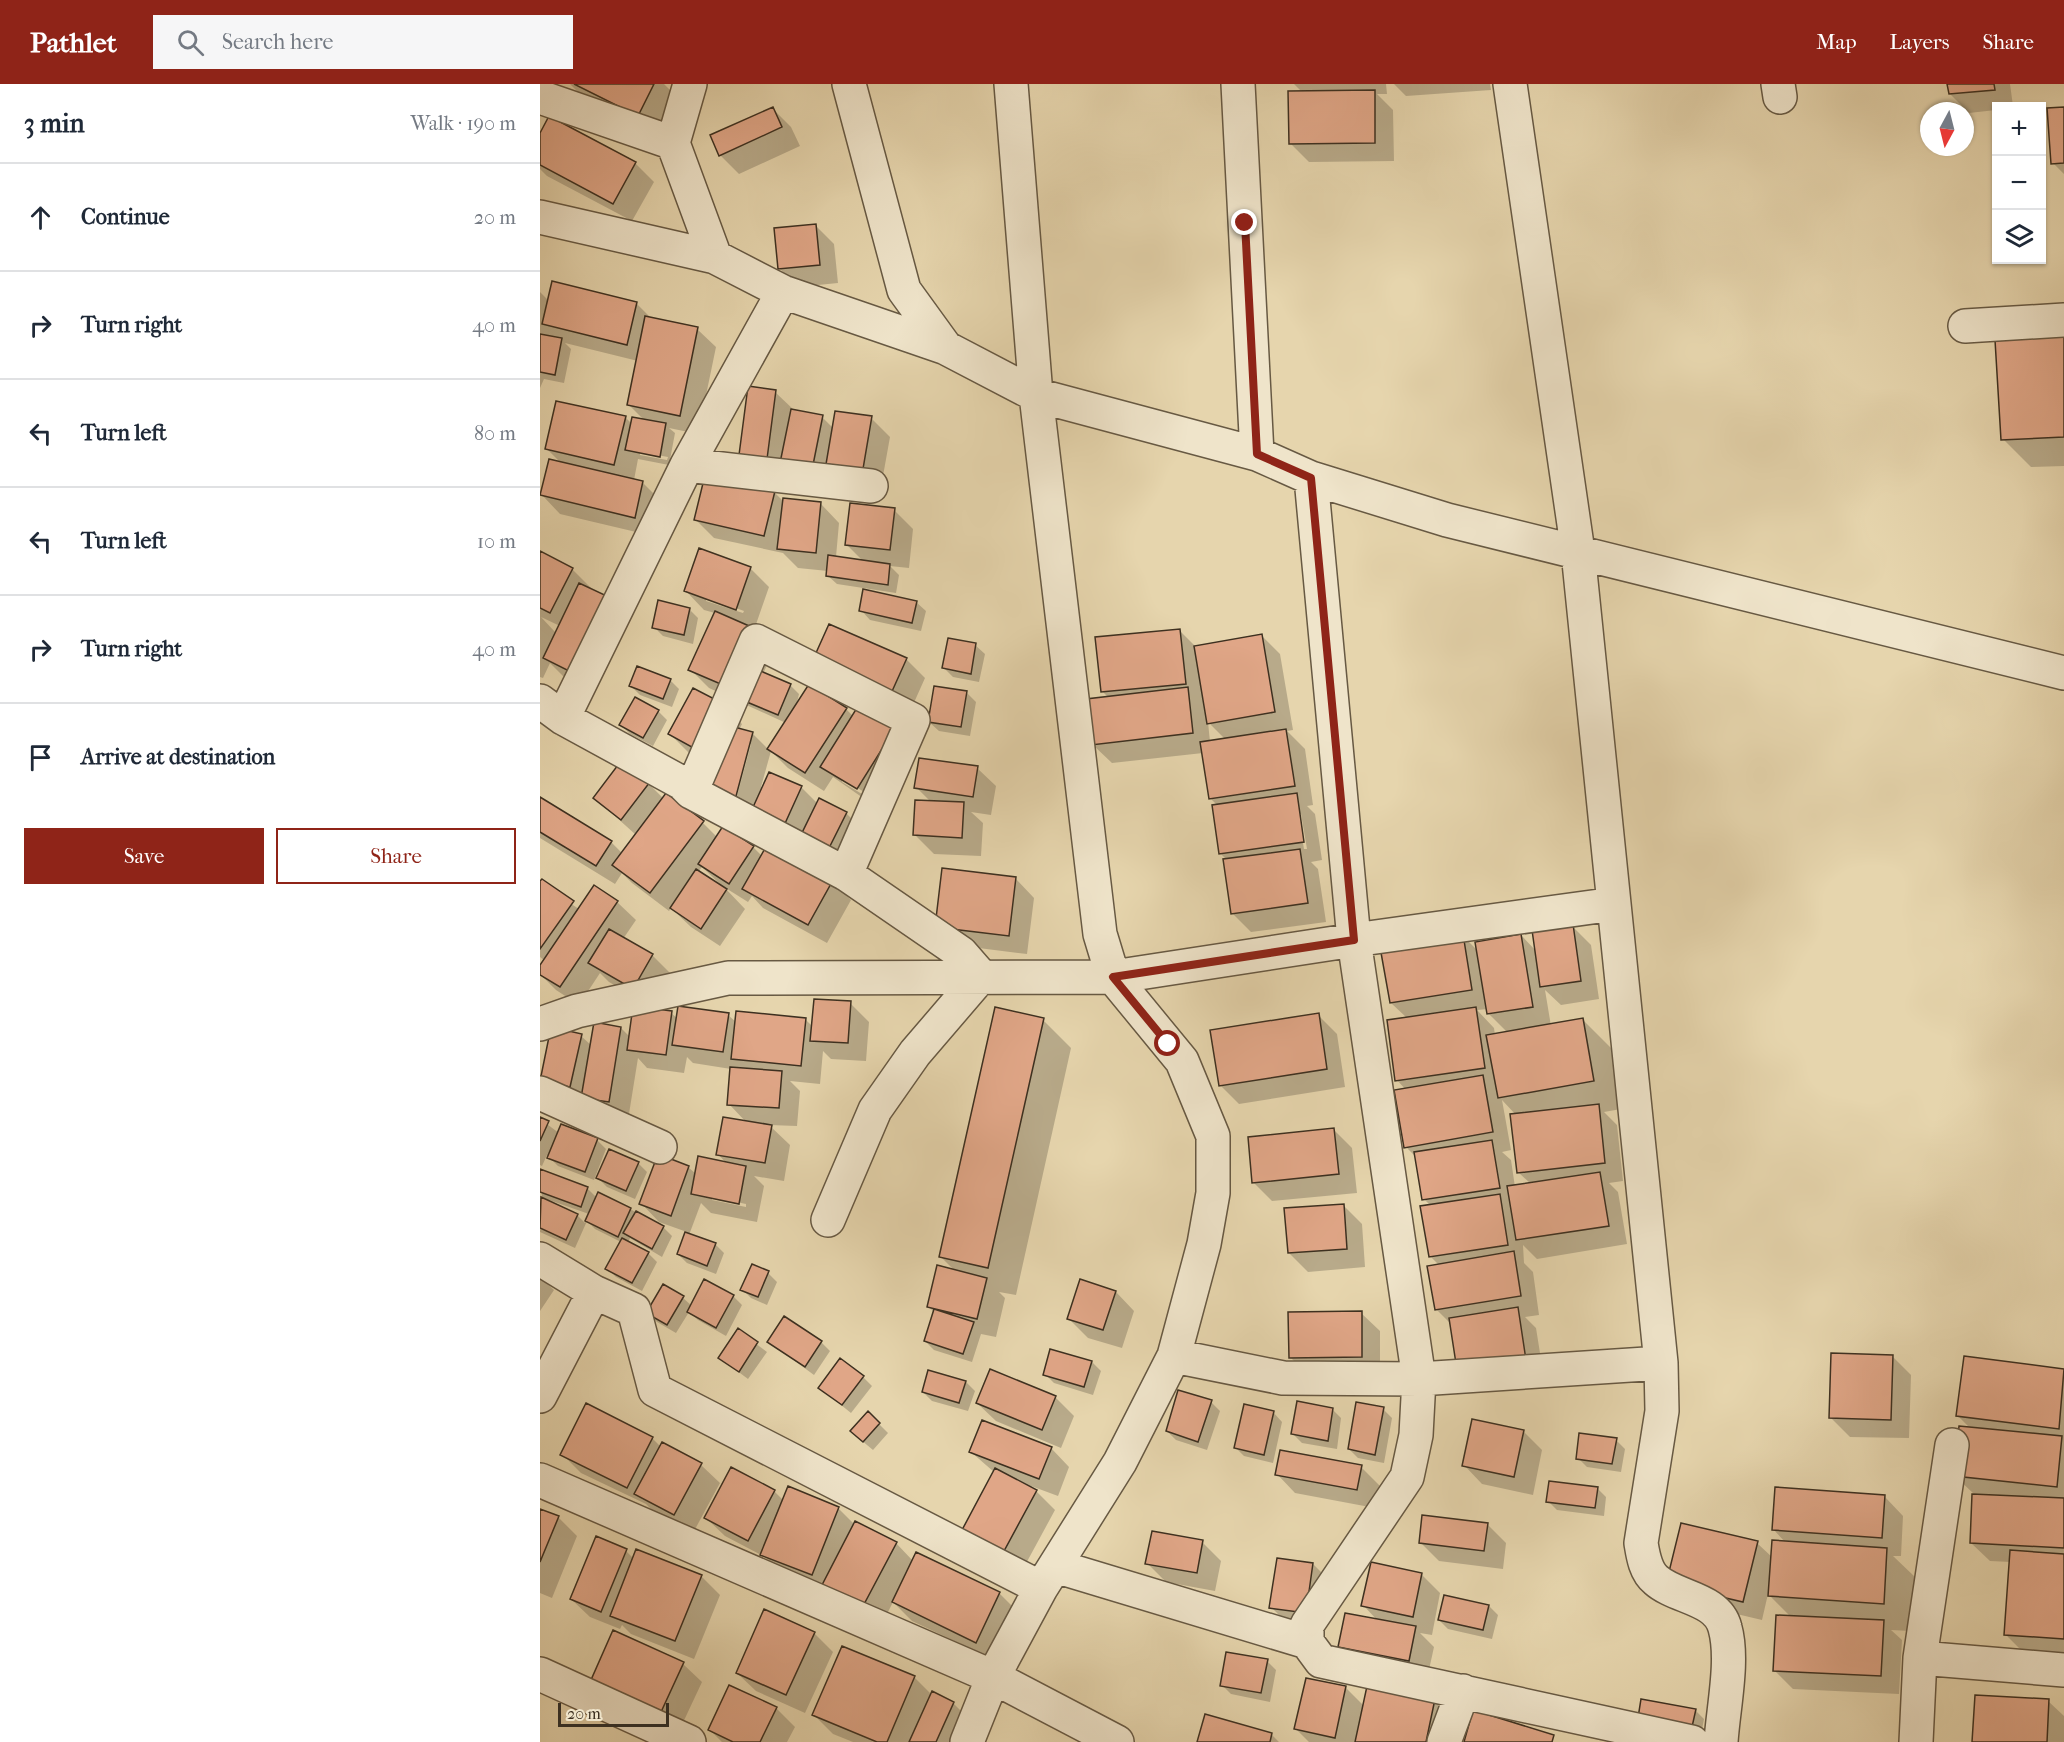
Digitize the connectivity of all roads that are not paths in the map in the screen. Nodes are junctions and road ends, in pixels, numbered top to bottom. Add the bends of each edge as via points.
1 (690, 84) edge
2 (849, 84) edge
3 (1011, 84) edge
4 (1238, 84) edge
5 (1510, 84) edge
6 (540, 97) edge
7 (673, 143) junction
8 (540, 217) edge
9 (715, 257) junction
10 (783, 292) junction
11 (2064, 320) edge
12 (1965, 326) dead end
13 (946, 348) junction
14 (1036, 395) junction
15 (1257, 454) junction
16 (687, 465) junction
17 (1311, 478) junction
18 (871, 486) dead end
19 (1578, 552) junction
20 (2064, 673) edge
21 (548, 713) edge
22 (691, 792) junction
23 (846, 874) junction
24 (1614, 904) junction
25 (1354, 940) junction
26 (981, 976) junction
27 (1113, 977) junction
28 (540, 1024) edge
29 (540, 1093) edge
30 (660, 1147) dead end
31 (828, 1220) dead end
32 (540, 1259) edge
33 (594, 1292) junction
34 (1174, 1356) junction
35 (548, 1360) edge
36 (1661, 1363) junction
37 (1419, 1378) junction
38 (540, 1396) edge
39 (1952, 1445) dead end
40 (540, 1480) edge
41 (1048, 1577) junction
42 (1307, 1642) junction
43 (1920, 1659) junction
44 (2064, 1670) edge
45 (540, 1674) edge
46 (993, 1677) junction
47 (1463, 1691) junction
48 (689, 1742) edge
49 (967, 1742) edge
50 (1117, 1742) edge
51 (1444, 1742) edge
52 (1692, 1742) edge
53 (1720, 1742) edge
54 (1916, 1742) edge

1 - 7 street
2 - 13 street via 904,290
3 - 14 street
4 - 15 street
5 - 19 street
6 - 7 street
7 - 9 street
8 - 9 street
9 - 10 street
10 - 13 street
10 - 16 street
11 - 12 street
13 - 14 street
14 - 15 street
14 - 27 street via 1100,934
15 - 17 street
16 - 18 street
16 - 21 street
17 - 19 street
17 - 25 street
19 - 20 street
19 - 24 street
21 - 22 street via 682,783
22 - 23 street
22 - 23 street via 756,641 913,720
23 - 26 street via 961,953
24 - 25 street
24 - 36 street
25 - 27 street
25 - 37 street
26 - 27 street
26 - 28 street via 728,978 576,1011
26 - 31 street via 915,1053 875,1110
27 - 34 street via 1182,1061 1213,1136 1213,1193 1204,1244
29 - 30 street
32 - 33 street
33 - 35 street
33 - 41 street via 634,1310 655,1390
34 - 37 street via 1283,1378
34 - 41 street via 1120,1462
35 - 38 street
36 - 37 street
36 - 53 street via 1662,1411 1641,1543 1644,1561 1655,1580 1717,1611 1725,1627 1728,1657
37 - 42 street via 1416,1435 1407,1476 1307,1625
39 - 43 street
40 - 46 street
41 - 42 street
41 - 46 street
42 - 47 street via 1322,1661
43 - 44 street
43 - 54 street
45 - 48 street
46 - 49 street
46 - 50 street
47 - 51 street
47 - 52 street

